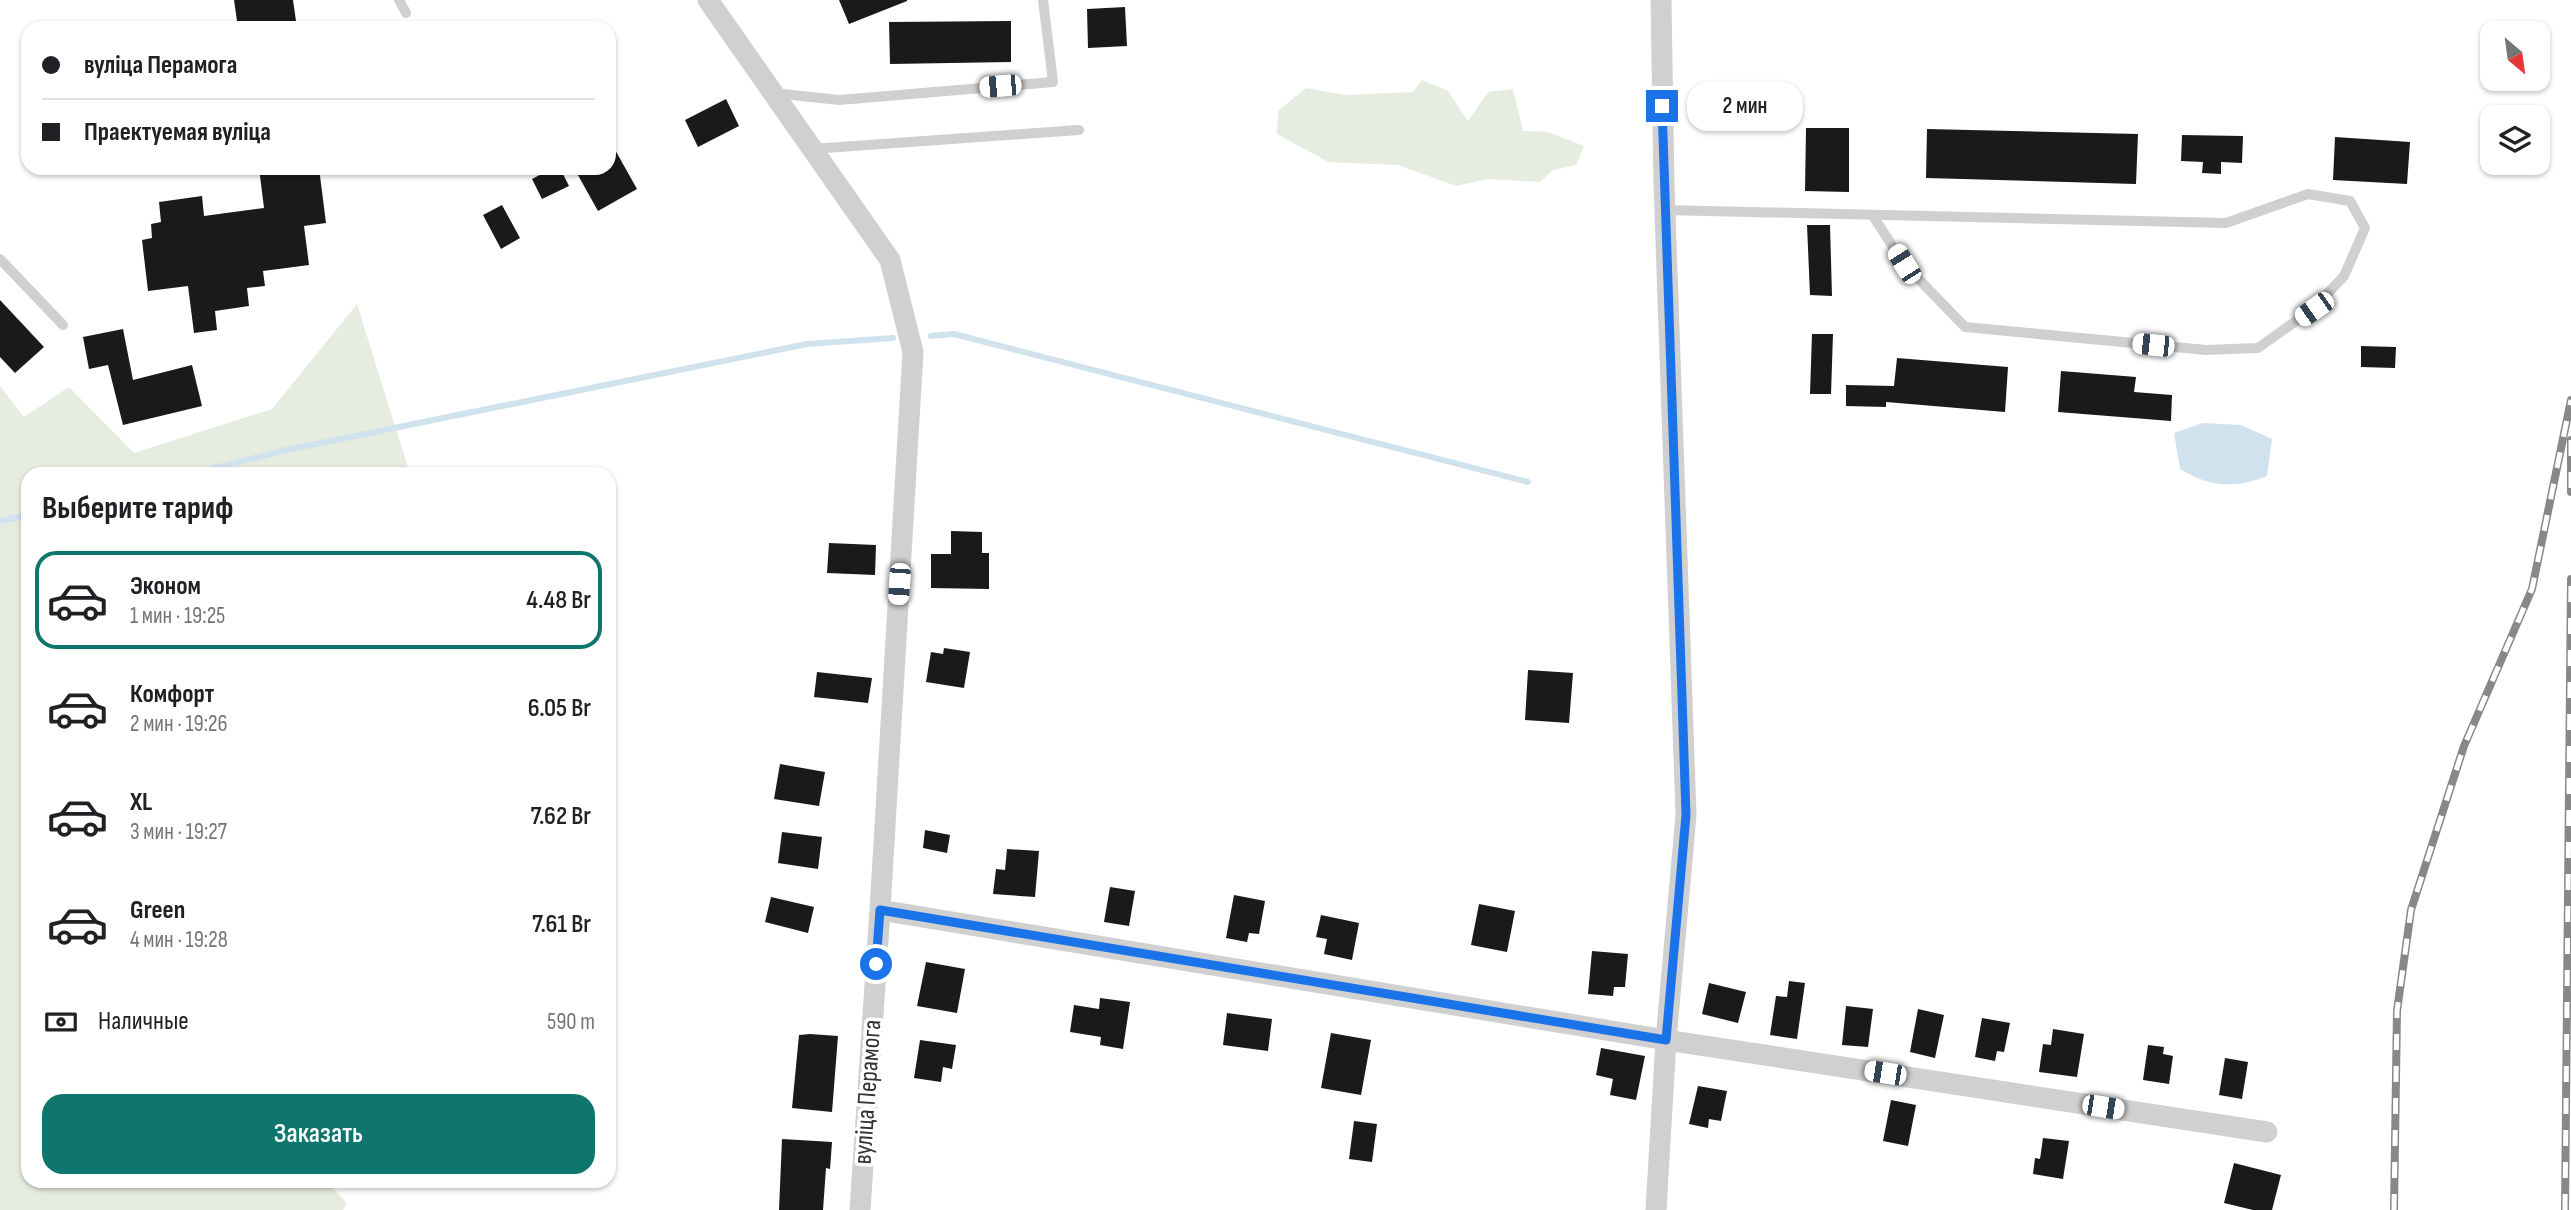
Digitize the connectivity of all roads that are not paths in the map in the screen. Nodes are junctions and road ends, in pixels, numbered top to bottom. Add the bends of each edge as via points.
1 (399, 0) edge
2 (708, 0) edge
3 (1043, 0) edge
4 (1661, 0) edge
5 (406, 13) dead end
6 (771, 92) junction
7 (1079, 130) dead end
8 (811, 149) junction
9 (1665, 210) junction
10 (1874, 216) junction
11 (0, 259) edge
12 (63, 325) dead end
13 (880, 910) junction
14 (1666, 1040) junction
15 (2267, 1132) dead end
16 (860, 1210) edge
17 (1657, 1210) edge

1 - 5 lane
2 - 6 street, вуліца Перамога
3 - 6 lane via 1053,82 839,100
4 - 9 street
6 - 8 street, вуліца Перамога
7 - 8 lane
8 - 13 street, вуліца Перамога via 890,260 913,352
9 - 10 lane
9 - 14 street via 1686,815
10 - 10 lane via 2226,223 2308,194 2350,201 2365,228 2344,276 2314,309 2258,348 2206,350 1965,327 1904,264
11 - 12 lane
13 - 14 street
13 - 16 street, вуліца Перамога
14 - 15 street
14 - 17 street

